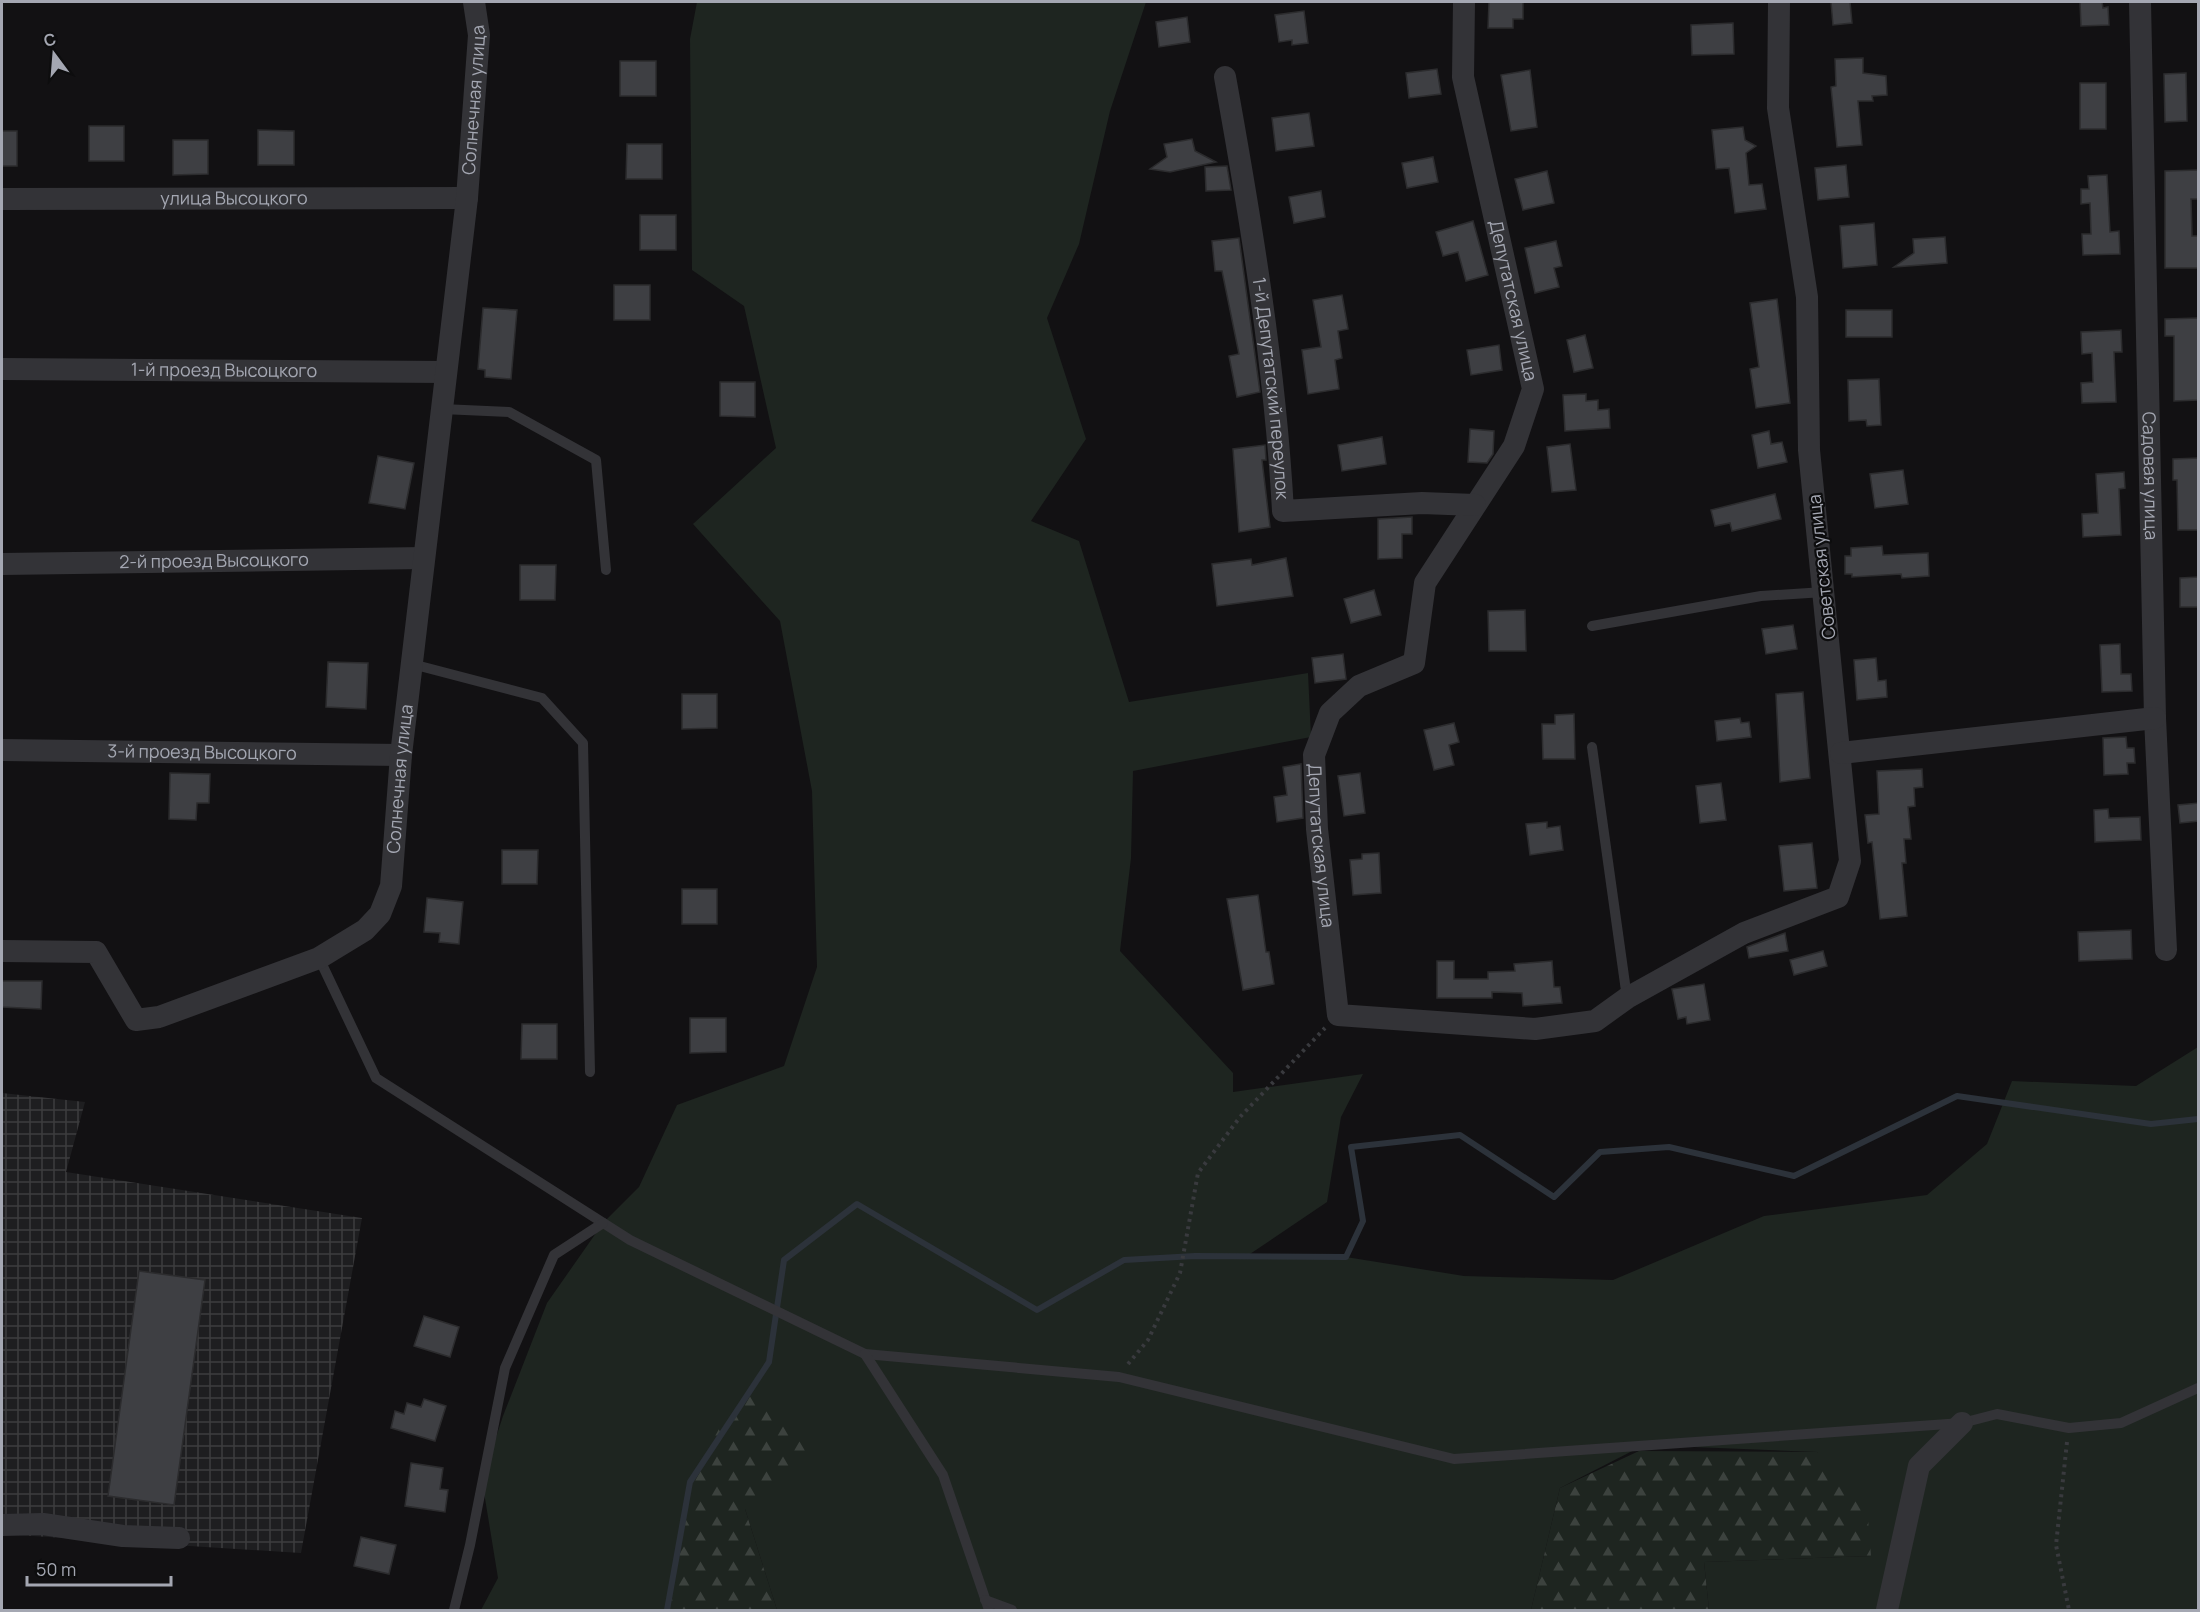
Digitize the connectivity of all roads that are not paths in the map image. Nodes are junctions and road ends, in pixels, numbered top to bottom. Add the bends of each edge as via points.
1 (474, 2) edge
2 (1464, 2) edge
3 (1779, 2) edge
4 (2140, 2) edge
5 (1225, 77) dead end
6 (466, 198) junction
7 (2, 199) edge
8 (2, 369) edge
9 (446, 372) junction
10 (442, 409) junction
11 (1475, 505) junction
12 (424, 558) junction
13 (2, 564) edge
14 (606, 570) dead end
15 (1824, 592) junction
16 (1592, 626) dead end
17 (412, 664) junction
18 (2155, 718) junction
19 (1592, 747) dead end
20 (2, 750) edge
21 (1841, 753) junction
22 (401, 755) junction
23 (2166, 950) dead end
24 (2, 951) edge
25 (319, 957) junction
26 (1627, 998) junction
27 (590, 1072) dead end
28 (603, 1223) junction
29 (865, 1354) junction
30 (2199, 1388) edge
31 (1962, 1423) junction
32 (2, 1525) edge
33 (179, 1538) dead end
34 (987, 1605) edge
35 (454, 1611) edge
36 (1012, 1611) edge
37 (1887, 1611) edge

1 - 6 street, Солнечная улица via 479,35
2 - 11 street, Депутатская улица via 1463,76 1533,390 1514,447
3 - 15 street, Советская улица via 1778,108 1807,297 1809,450
4 - 18 street, Садовая улица
5 - 11 street, 1-й Депутатский переулок via 1270,346 1283,511 1422,503
6 - 7 street, улица Высоцкого
6 - 9 street, Солнечная улица
8 - 9 street, 1-й проезд Высоцкого
9 - 10 street, Солнечная улица
10 - 12 street, Солнечная улица
10 - 14 lane via 509,412 596,460
11 - 26 street, Депутатская улица via 1425,583 1414,663 1359,686 1330,713 1314,755 1317,829 1338,1015 1535,1029 1595,1021
12 - 13 street, 2-й проезд Высоцкого
12 - 17 street, Солнечная улица
15 - 16 lane via 1761,596
15 - 21 street, Советская улица
17 - 22 street, Солнечная улица
17 - 27 lane via 542,698 583,743
18 - 21 street
18 - 23 street, Садовая улица
19 - 26 lane
20 - 22 street, 3-й проезд Высоцкого
21 - 26 street, Советская улица via 1850,861 1838,897 1744,933
22 - 25 street, Солнечная улица via 387,899 365,930
24 - 25 street, Солнечная улица via 96,952 136,1020 159,1017
25 - 28 lane via 376,1078
28 - 29 lane via 630,1240
28 - 35 lane via 554,1255 505,1368
29 - 31 lane via 1119,1377 1454,1459
29 - 34 lane via 943,1475
30 - 31 lane via 2121,1423 2069,1428 1997,1414
31 - 37 street via 1919,1466
32 - 33 street via 43,1524 123,1536
34 - 36 lane

